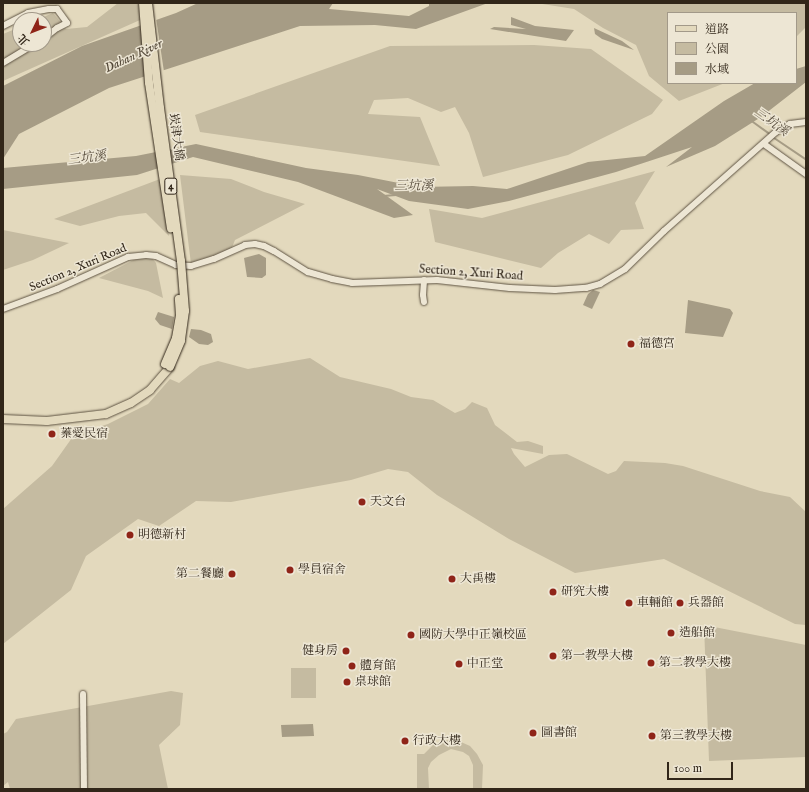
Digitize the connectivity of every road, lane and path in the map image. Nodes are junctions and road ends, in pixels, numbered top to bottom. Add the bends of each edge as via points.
1 (143, 3) edge
2 (148, 3) edge
3 (33, 12) edge
4 (12, 21) edge
5 (3, 26) edge
6 (52, 31) edge
7 (22, 52) edge
8 (3, 63) edge
9 (806, 122) edge
10 (764, 143) junction
11 (806, 174) edge
12 (424, 280) junction
13 (424, 302) dead end
14 (3, 309) edge
15 (167, 366) junction
16 (3, 414) edge
17 (3, 419) edge
18 (83, 694) dead end
19 (84, 789) edge

1 - 15 main road, 崁津大橋 / 4, bridge via 149,83 179,287 180,315
2 - 15 main road, 崁津大橋 / 4, bridge via 185,310 180,340
3 - 6 street via 57,9 67,23
4 - 5 street
7 - 8 street
9 - 10 street, Section 2, Xuri Road via 790,124
10 - 11 street
10 - 12 street, Section 2, Xuri Road via 664,231 631,264 600,284 578,289 554,290
12 - 13 street
12 - 14 street, Section 2, Xuri Road via 365,283 332,279 308,272 274,251 255,244 245,245 191,266 176,265 156,256 128,257 57,289
15 - 16 main road, 4 via 144,387 112,408 56,417
15 - 17 main road, 4 via 150,390 131,403 106,414 46,422
18 - 19 street

